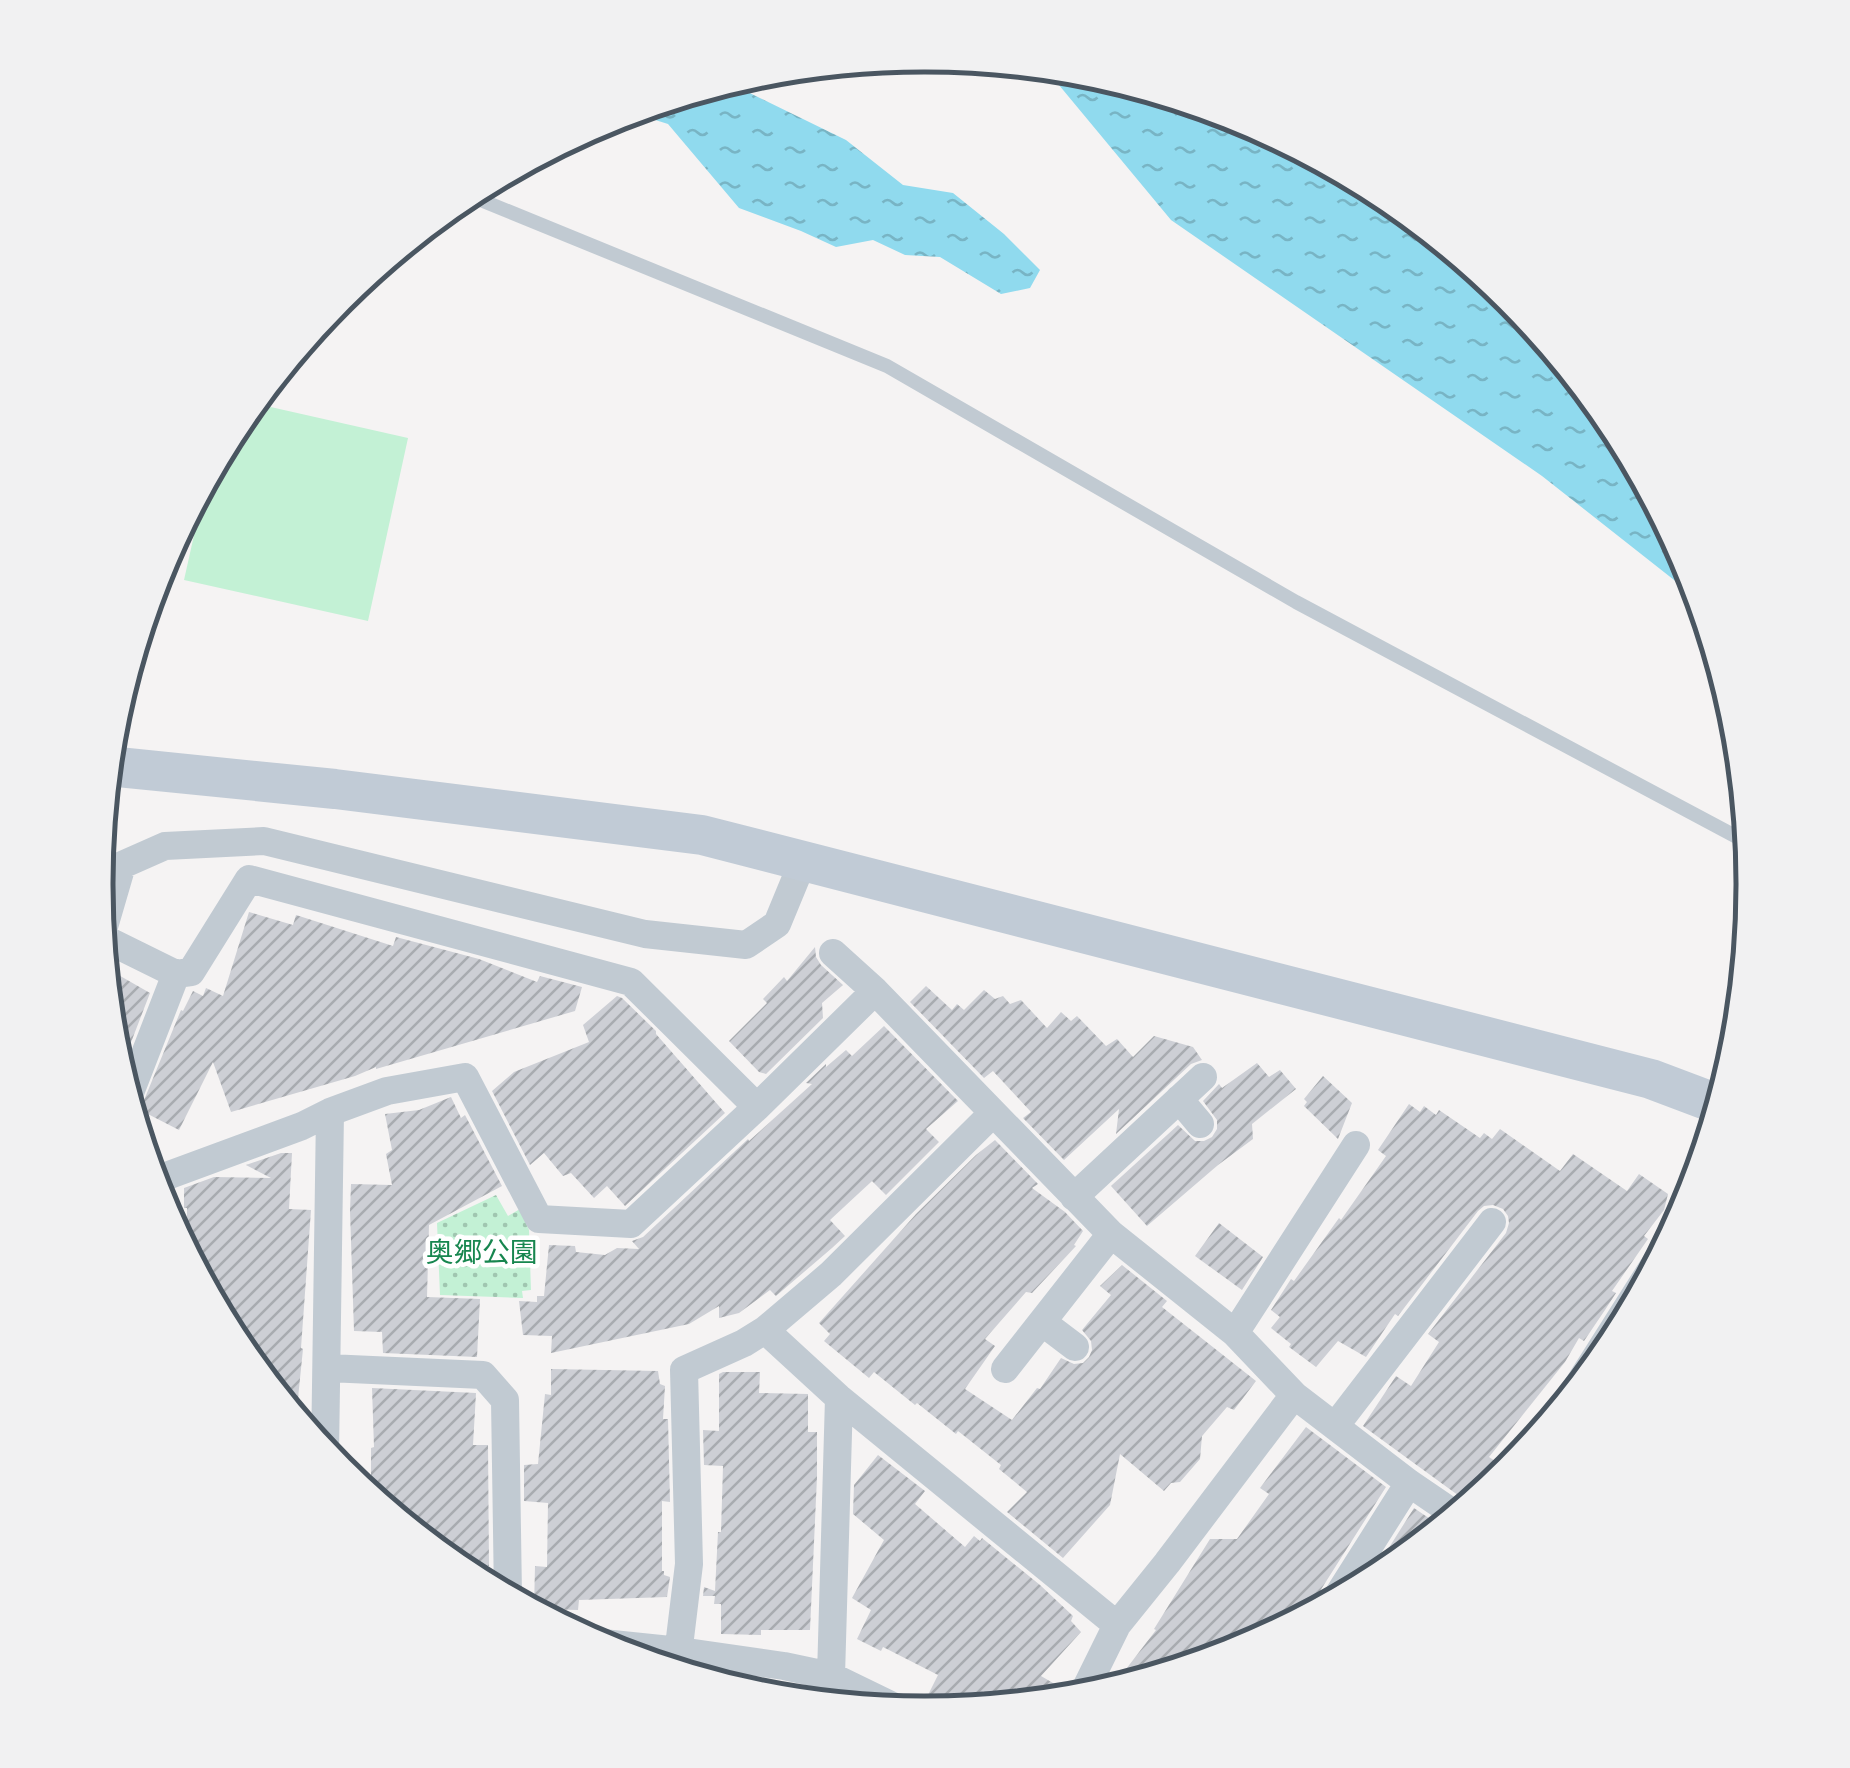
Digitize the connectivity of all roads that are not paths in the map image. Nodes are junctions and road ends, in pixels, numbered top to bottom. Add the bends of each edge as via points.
1 (485, 202) edge
2 (122, 767) edge
3 (1735, 836) edge
4 (803, 861) junction
5 (113, 894) edge
6 (116, 944) edge
7 (833, 953) dead end
8 (176, 974) junction
9 (875, 991) junction
10 (137, 1075) edge
11 (1204, 1077) dead end
12 (1179, 1099) junction
13 (1707, 1100) edge
14 (757, 1108) junction
15 (330, 1112) junction
16 (993, 1113) junction
17 (1200, 1124) dead end
18 (1356, 1145) dead end
19 (168, 1175) edge
20 (1074, 1197) junction
21 (1492, 1222) dead end
22 (1111, 1234) junction
23 (1042, 1322) junction
24 (765, 1330) junction
25 (1235, 1333) junction
26 (1075, 1347) dead end
27 (328, 1368) junction
28 (1004, 1369) dead end
29 (1294, 1395) junction
30 (840, 1398) junction
31 (1336, 1425) junction
32 (326, 1431) edge
33 (1409, 1483) junction
34 (1444, 1507) edge
35 (1351, 1574) edge
36 (508, 1580) edge
37 (1117, 1625) junction
38 (679, 1657) edge
39 (695, 1662) edge
40 (1091, 1678) edge
41 (827, 1690) edge

1 - 3 lane via 887,366 1296,602
2 - 4 street via 702,835
4 - 5 street via 778,924 746,946 645,934 264,840 165,846 122,865
4 - 13 street via 1651,1079
6 - 8 street
7 - 9 street
8 - 10 street
8 - 14 street via 191,972 248,880 631,982
9 - 14 street
9 - 16 street
11 - 12 street
12 - 17 street
12 - 20 street
14 - 15 street via 631,1224 539,1219 465,1077 387,1091
15 - 19 street
15 - 27 street
16 - 20 street
16 - 24 street
18 - 25 street
20 - 22 street
21 - 31 street
22 - 23 street
22 - 25 street
23 - 26 street
23 - 28 street
24 - 30 street
24 - 38 street via 684,1370 689,1564
25 - 29 street
27 - 32 street
27 - 36 street via 484,1375 505,1400
29 - 31 street
29 - 37 street
30 - 37 street
30 - 41 street
31 - 33 street
33 - 34 street
33 - 35 street
37 - 40 street
39 - 41 street via 784,1666

